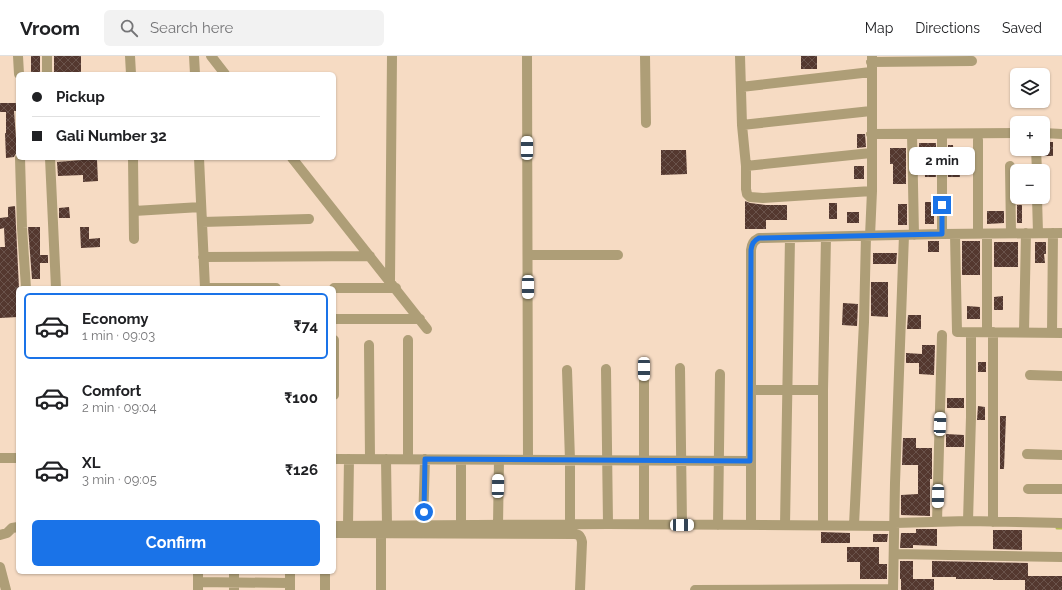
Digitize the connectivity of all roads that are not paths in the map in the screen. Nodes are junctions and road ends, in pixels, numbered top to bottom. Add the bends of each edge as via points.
1 (18, 56) edge
2 (47, 56) edge
3 (130, 56) edge
4 (194, 56) edge
5 (211, 56) edge
6 (392, 56) edge
7 (527, 56) edge
8 (645, 56) edge
9 (740, 56) edge
10 (972, 61) dead end
11 (871, 63) edge
12 (19, 72) edge
13 (47, 72) edge
14 (131, 72) edge
15 (195, 72) edge
16 (223, 72) edge
17 (740, 87) junction
18 (871, 112) junction
19 (646, 123) dead end
20 (742, 125) junction
21 (1010, 133) edge
22 (871, 134) junction
23 (912, 134) junction
24 (942, 134) junction
25 (1050, 134) edge
26 (1062, 134) edge
27 (978, 140) dead end
28 (871, 153) junction
29 (20, 160) edge
30 (50, 160) edge
31 (133, 160) edge
32 (199, 160) edge
33 (294, 160) edge
34 (746, 166) junction
35 (872, 191) junction
36 (1011, 204) edge
37 (1037, 204) edge
38 (201, 207) junction
39 (134, 211) junction
40 (309, 219) dead end
41 (202, 222) junction
42 (1011, 233) junction
43 (1026, 233) junction
44 (1038, 233) junction
45 (1057, 233) edge
46 (942, 234) junction
47 (955, 234) junction
48 (983, 234) junction
49 (909, 235) junction
50 (868, 236) junction
51 (826, 237) junction
52 (790, 238) junction
53 (134, 239) dead end
54 (528, 255) junction
55 (618, 255) dead end
56 (370, 256) junction
57 (203, 257) junction
58 (393, 285) junction
59 (26, 286) edge
60 (56, 286) edge
61 (205, 286) edge
62 (336, 288) edge
63 (1057, 299) edge
64 (336, 319) edge
65 (420, 319) junction
66 (427, 329) dead end
67 (971, 332) junction
68 (990, 332) junction
69 (1027, 332) junction
70 (1057, 333) edge
71 (942, 335) dead end
72 (408, 340) dead end
73 (369, 345) dead end
74 (680, 368) dead end
75 (606, 369) dead end
76 (644, 369) dead end
77 (567, 370) dead end
78 (720, 374) dead end
79 (1030, 375) dead end
80 (1062, 376) edge
81 (751, 390) junction
82 (823, 390) junction
83 (787, 391) junction
84 (1027, 454) dead end
85 (1062, 455) edge
86 (0, 458) edge
87 (16, 458) edge
88 (336, 459) edge
89 (349, 459) junction
90 (370, 459) junction
91 (386, 459) junction
92 (408, 459) junction
93 (425, 459) junction
94 (461, 460) junction
95 (499, 460) junction
96 (528, 460) junction
97 (570, 460) junction
98 (606, 460) junction
99 (644, 460) junction
100 (681, 460) junction
101 (720, 460) junction
102 (750, 461) junction
103 (1028, 489) dead end
104 (1062, 490) edge
105 (937, 522) junction
106 (968, 522) junction
107 (993, 522) junction
108 (1062, 523) edge
109 (570, 524) junction
110 (608, 524) junction
111 (644, 524) junction
112 (894, 524) junction
113 (348, 525) junction
114 (424, 525) junction
115 (461, 525) junction
116 (498, 525) junction
117 (682, 525) junction
118 (718, 525) junction
119 (751, 525) junction
120 (785, 525) junction
121 (823, 525) junction
122 (854, 525) junction
123 (336, 526) edge
124 (16, 527) edge
125 (384, 529) junction
126 (336, 533) edge
127 (4, 534) edge
128 (16, 534) edge
129 (894, 554) junction
130 (1062, 557) edge
131 (0, 567) edge
132 (290, 574) edge
133 (325, 574) edge
134 (198, 581) edge
135 (234, 581) edge
136 (290, 586) edge
137 (893, 589) edge
138 (6, 590) edge
139 (325, 590) edge
140 (381, 590) edge
141 (580, 590) edge
142 (695, 590) edge

1 - 12 street
2 - 13 street
3 - 14 street
4 - 15 street
5 - 16 street
6 - 58 street
7 - 54 street
8 - 19 street
9 - 17 street
10 - 11 street
11 - 17 street
11 - 18 street
17 - 20 street
18 - 20 street
18 - 22 street
20 - 34 street
21 - 24 street
22 - 23 street
22 - 28 street
23 - 24 street
23 - 49 street
24 - 46 street
25 - 26 street
27 - 48 street
28 - 34 street
28 - 35 street
29 - 59 street
30 - 60 street
31 - 39 street
32 - 38 street
33 - 56 street
34 - 35 street via 746,189 750,197
35 - 50 street
36 - 42 street
37 - 44 street
38 - 39 street
38 - 41 street
39 - 53 street
40 - 41 street
41 - 57 street
42 - 43 street
42 - 48 street
43 - 44 street
43 - 69 street
44 - 45 street
45 - 63 street
46 - 47 street
46 - 49 street
47 - 48 street
47 - 67 street via 957,332
48 - 68 street
49 - 50 street
49 - 112 street
50 - 51 street
50 - 122 street
51 - 52 street
51 - 82 street
52 - 81 street via 759,238 752,243
52 - 83 street
54 - 55 street
54 - 96 street
56 - 57 street
56 - 58 street
57 - 61 street
58 - 62 street
58 - 65 street
63 - 70 street
64 - 65 street
65 - 66 street
67 - 68 street
67 - 106 street
68 - 69 street
68 - 107 street
69 - 70 street
71 - 105 street
72 - 92 street
73 - 90 street
74 - 100 street
75 - 98 street
76 - 99 street
77 - 97 street
78 - 101 street
79 - 80 street
81 - 83 street
81 - 102 street
82 - 83 street
82 - 121 street
83 - 120 street
84 - 85 street
86 - 87 street
88 - 89 street
89 - 90 street
89 - 113 street
90 - 91 street
91 - 92 street
91 - 125 street
92 - 93 street
93 - 94 street
93 - 114 street
94 - 95 street
94 - 115 street
95 - 96 street
95 - 116 street
96 - 97 street
97 - 98 street
97 - 109 street
98 - 99 street
98 - 110 street
99 - 100 street
99 - 111 street
100 - 101 street
100 - 117 street
101 - 102 street
101 - 118 street
102 - 119 street
103 - 104 street
105 - 106 street
105 - 112 street
106 - 107 street
107 - 108 street
109 - 110 street
109 - 116 street
110 - 111 street
111 - 117 street
112 - 122 street
112 - 129 street
113 - 123 street
113 - 125 street
114 - 115 street
114 - 125 street
115 - 116 street
117 - 118 street
118 - 119 street
119 - 120 street
120 - 121 street
121 - 122 street
124 - 127 street
125 - 126 street
125 - 140 street
125 - 141 street via 579,534 582,542
127 - 128 street
129 - 130 street
129 - 137 street
131 - 138 street
132 - 136 street
133 - 139 street
134 - 135 street
135 - 136 street
137 - 142 street

